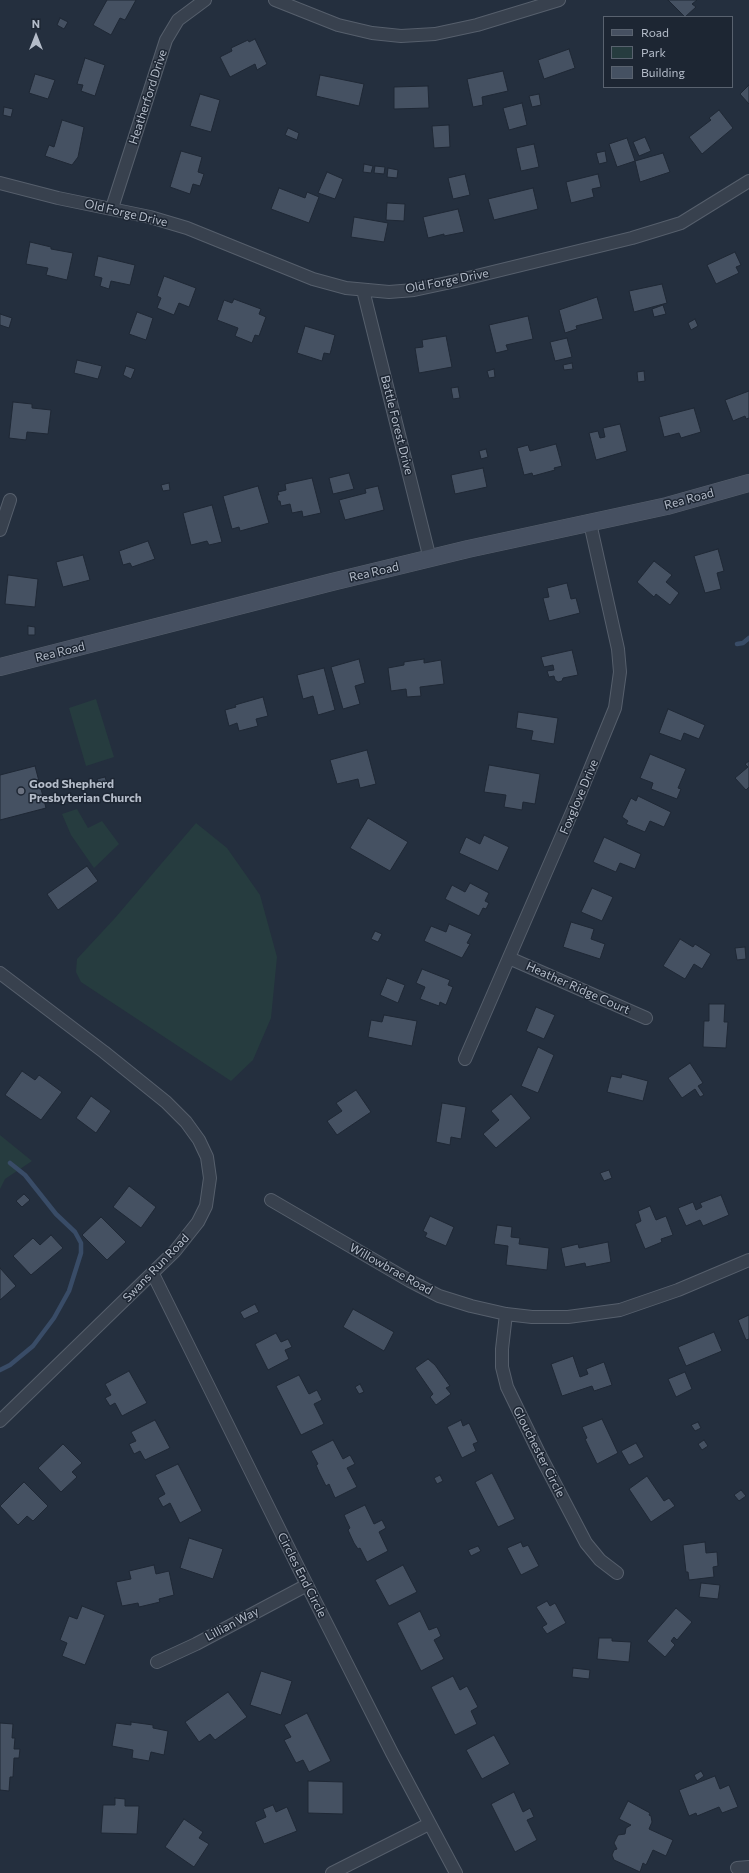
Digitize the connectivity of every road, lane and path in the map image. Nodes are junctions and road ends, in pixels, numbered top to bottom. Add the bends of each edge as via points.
1 (205, 0) edge
2 (275, 0) edge
3 (559, 0) edge
4 (749, 180) edge
5 (0, 183) edge
6 (112, 208) junction
7 (363, 290) junction
8 (749, 483) edge
9 (10, 500) dead end
10 (590, 523) junction
11 (0, 530) edge
12 (430, 559) junction
13 (0, 667) edge
14 (509, 958) junction
15 (0, 973) edge
16 (646, 1018) dead end
17 (465, 1059) dead end
18 (271, 1200) dead end
19 (749, 1260) edge
20 (153, 1274) junction
21 (506, 1314) junction
22 (0, 1421) edge
23 (617, 1574) dead end
24 (307, 1585) junction
25 (157, 1662) dead end
26 (429, 1824) junction
27 (332, 1873) edge
28 (456, 1873) edge

1 - 6 street, Heatherford Drive via 178,20 166,40
2 - 3 street via 338,25 372,33 402,36 435,34 477,26
4 - 7 street, Old Forge Drive via 681,222 632,238 414,290
5 - 6 street, Old Forge Drive via 58,198
6 - 7 street, Old Forge Drive via 187,228 313,279
7 - 12 street, Battle Forest Drive
8 - 10 main road, Rea Road via 667,506
9 - 11 street
10 - 12 main road, Rea Road
10 - 14 street, Foxglove Drive via 618,648 620,672 615,708
12 - 13 main road, Rea Road
14 - 16 street, Heather Ridge Court
14 - 17 street, Foxglove Drive
15 - 20 street, Swans Run Road via 166,1102 186,1122 204,1148 210,1178 206,1206 184,1240
18 - 21 street, Willowbrae Road via 433,1293
19 - 21 street, Willowbrae Road via 678,1290 620,1310 568,1317
20 - 22 street, Swans Run Road
20 - 24 street, Circles End Circle
21 - 23 street, Glouchester Circle via 502,1361 507,1387 586,1543 600,1560
24 - 25 street, Lillian Way
24 - 26 street, Circles End Circle
26 - 27 street
26 - 28 street, Circles End Circle

